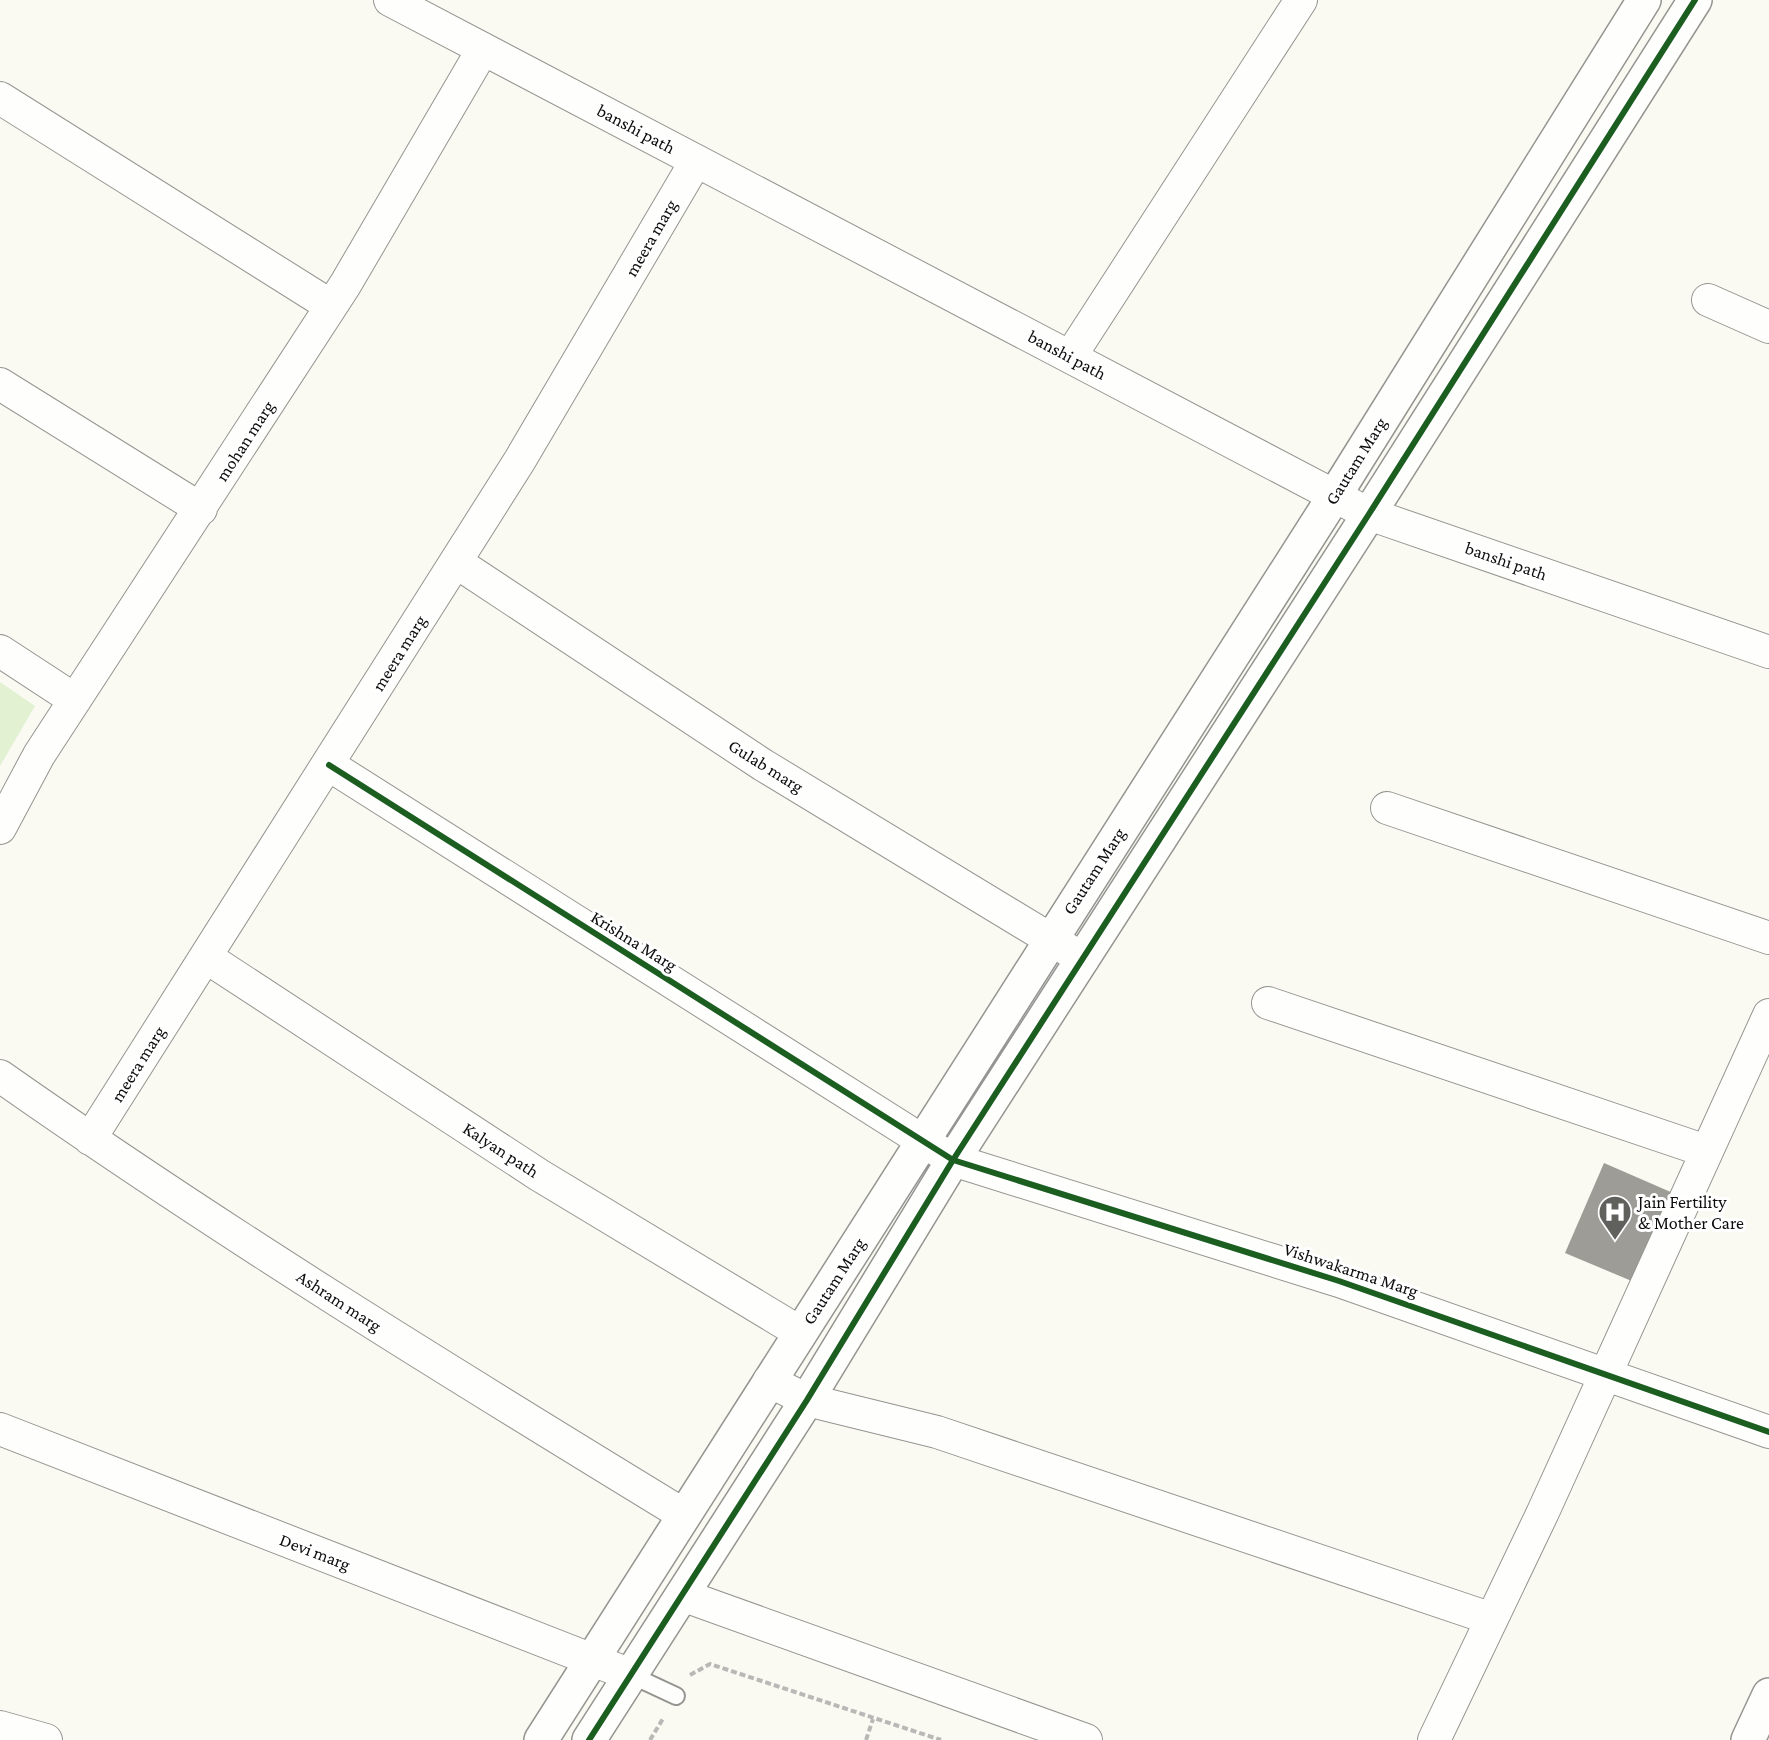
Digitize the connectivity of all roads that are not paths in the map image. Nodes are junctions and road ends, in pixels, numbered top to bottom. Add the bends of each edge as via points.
1 (390, 0) edge
2 (1301, 0) edge
3 (1644, 0) edge
4 (1695, 0) edge
5 (483, 49) junction
6 (0, 98) edge
7 (696, 160) junction
8 (1708, 300) dead end
9 (331, 306) junction
10 (1769, 327) edge
11 (1070, 357) junction
12 (0, 384) edge
13 (1335, 495) junction
14 (201, 509) junction
15 (1369, 514) junction
16 (456, 562) junction
17 (0, 651) edge
18 (1769, 652) edge
19 (75, 700) junction
20 (329, 765) junction
21 (1387, 808) dead end
22 (0, 828) edge
23 (1769, 938) edge
24 (1050, 939) junction
25 (206, 957) junction
26 (1083, 958) junction
27 (1268, 1003) dead end
28 (1769, 1015) edge
29 (0, 1076) edge
30 (90, 1139) junction
31 (924, 1141) junction
32 (1706, 1151) junction
33 (953, 1160) junction
34 (801, 1333) junction
35 (1606, 1373) junction
36 (769, 1381) junction
37 (807, 1400) junction
38 (0, 1429) edge
39 (1769, 1432) edge
40 (684, 1515) junction
41 (682, 1595) junction
42 (1492, 1619) junction
43 (593, 1659) junction
44 (631, 1675) junction
45 (1769, 1695) edge
46 (676, 1696) dead end
47 (0, 1727) edge
48 (46, 1740) edge
49 (541, 1740) edge
50 (589, 1740) edge
51 (1086, 1740) edge
52 (1434, 1740) edge
53 (1748, 1740) edge

1 - 5 street, banshi path
2 - 11 street
3 - 13 street, Gautam Marg
4 - 15 street
5 - 7 street, banshi path
5 - 9 street, mohan marg
6 - 9 street
7 - 11 street, banshi path
7 - 16 street, meera marg
8 - 10 street
9 - 14 street, mohan marg
11 - 13 street, banshi path
12 - 14 street
13 - 15 street, banshi path
13 - 24 street, Gautam Marg
14 - 19 street, mohan marg
15 - 18 street, banshi path
15 - 26 street
16 - 20 street, meera marg
16 - 24 street, Gulab marg via 763,765
17 - 19 street
19 - 22 street, mohan marg via 39,755
20 - 25 street, meera marg
20 - 31 street, Krishna Marg
21 - 23 street
24 - 26 street, Gulab marg
24 - 31 street, Gautam Marg
25 - 30 street, meera marg
25 - 34 street, Kalyan path via 539,1175
26 - 33 street
27 - 32 street
28 - 32 street
29 - 30 street, Ashram marg
30 - 40 street, Ashram marg via 443,1368
31 - 33 street, Vishwakarma Marg
31 - 34 street, Gautam Marg
32 - 35 street
33 - 35 street, Vishwakarma Marg via 1339,1281
33 - 37 street
34 - 36 street, Gautam Marg
35 - 39 street, Vishwakarma Marg
35 - 42 street
36 - 37 street
36 - 40 street, Gautam Marg
37 - 41 street
37 - 42 street via 937,1432
38 - 43 street, Devi marg
40 - 43 street, Gautam Marg
41 - 44 street
41 - 51 street
42 - 52 street
43 - 44 street, Devi marg
43 - 49 street, Gautam Marg
44 - 46 lane
44 - 50 street
45 - 53 street
47 - 48 street

